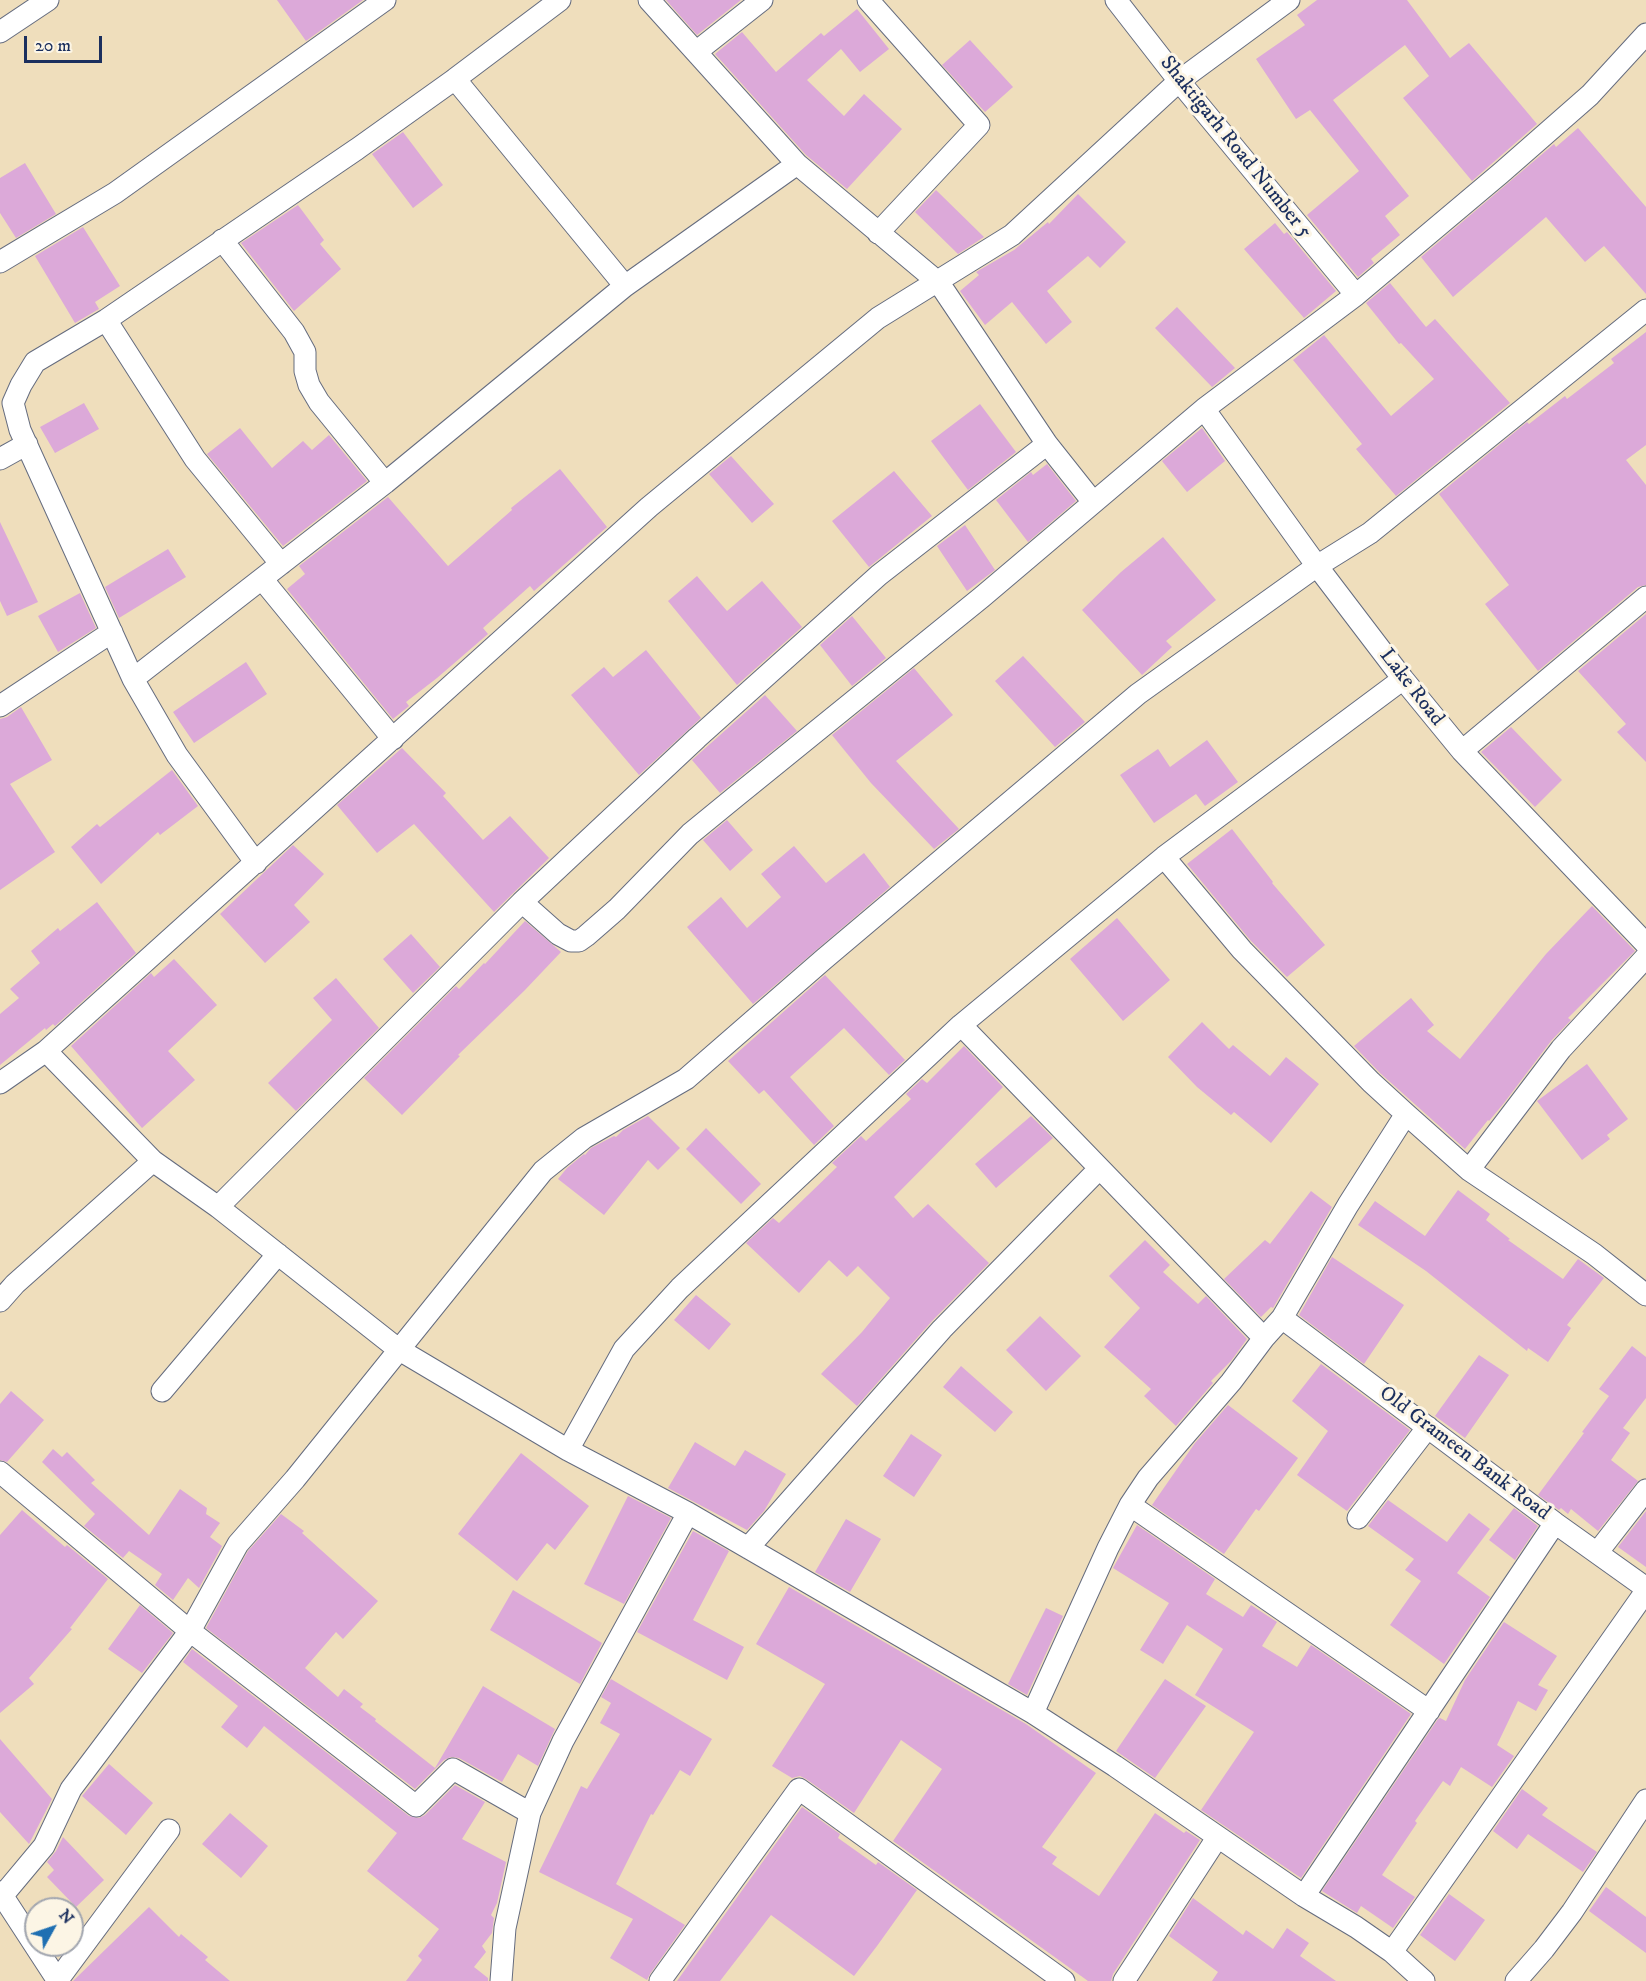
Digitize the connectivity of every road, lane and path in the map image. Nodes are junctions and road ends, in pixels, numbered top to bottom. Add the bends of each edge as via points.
1 (48, 0) edge
2 (385, 0) edge
3 (560, 0) edge
4 (649, 0) edge
5 (762, 0) edge
6 (868, 0) edge
7 (1116, 0) edge
8 (1289, 0) edge
9 (0, 32) edge
10 (1646, 34) edge
11 (696, 52) junction
12 (455, 79) junction
13 (1179, 81) junction
14 (797, 164) junction
15 (878, 233) junction
16 (222, 240) junction
17 (0, 262) edge
18 (939, 282) junction
19 (625, 286) junction
20 (1356, 296) junction
21 (1646, 310) edge
22 (106, 320) junction
23 (1204, 409) junction
24 (27, 444) junction
25 (1047, 444) junction
26 (0, 459) edge
27 (385, 483) junction
28 (1093, 502) junction
29 (281, 564) junction
30 (1317, 566) junction
31 (262, 579) junction
32 (1646, 597) edge
33 (111, 632) junction
34 (133, 679) junction
35 (1403, 679) junction
36 (0, 706) edge
37 (393, 739) junction
38 (1462, 751) junction
39 (1164, 857) junction
40 (256, 863) junction
41 (522, 902) junction
42 (1646, 944) edge
43 (1646, 957) edge
44 (962, 1025) junction
45 (46, 1051) junction
46 (0, 1083) edge
47 (1406, 1114) junction
48 (153, 1161) junction
49 (1099, 1169) junction
50 (1469, 1170) junction
51 (218, 1207) junction
52 (278, 1254) junction
53 (1646, 1295) edge
54 (0, 1301) edge
55 (1282, 1318) junction
56 (1264, 1338) junction
57 (399, 1349) junction
58 (162, 1391) dead end
59 (1428, 1427) junction
60 (568, 1450) junction
61 (0, 1472) edge
62 (1646, 1490) edge
63 (1130, 1505) junction
64 (688, 1513) junction
65 (1359, 1518) dead end
66 (1555, 1523) junction
67 (748, 1548) junction
68 (1597, 1553) junction
69 (1646, 1589) edge
70 (190, 1632) junction
71 (1429, 1711) junction
72 (1033, 1713) junction
73 (1646, 1800) edge
74 (530, 1813) junction
75 (169, 1830) dead end
76 (1217, 1838) junction
77 (1, 1894) edge
78 (1304, 1896) junction
79 (1392, 1952) junction
80 (57, 1981) edge
81 (501, 1981) edge
82 (660, 1981) edge
83 (1064, 1981) edge
84 (1124, 1981) edge
85 (1424, 1981) edge
86 (1516, 1981) edge

1 - 9 street
2 - 17 street via 115,193
3 - 12 street
4 - 11 street
5 - 11 street
6 - 15 street via 979,124
7 - 13 street, Shaktigarh Road Number 5
8 - 13 street
10 - 20 street via 1590,95
11 - 14 street
12 - 16 street
12 - 19 street
13 - 18 street via 1012,235
13 - 20 street, Shaktigarh Road Number 5
14 - 15 street
14 - 19 street
15 - 18 street
16 - 22 street
16 - 27 street via 294,332 305,352 309,385 320,402
18 - 25 street
18 - 37 street via 878,318 649,507
19 - 27 street
20 - 23 street
21 - 30 street via 1370,533
22 - 24 street via 35,362 13,403
22 - 29 street via 195,459
23 - 28 street
23 - 30 street, Lake Road
24 - 26 street
24 - 33 street
25 - 28 street
25 - 41 street via 879,575
27 - 29 street
28 - 41 street via 690,834 617,909 579,941 558,934
29 - 31 street
30 - 35 street, Lake Road
30 - 57 street via 1138,694 686,1078 562,1154 543,1171
31 - 34 street
31 - 37 street
32 - 38 street
33 - 34 street
33 - 36 street
34 - 40 street via 177,755
35 - 38 street, Lake Road
35 - 39 street
37 - 40 street
38 - 42 street, Lake Road
39 - 44 street
39 - 47 street via 1242,950
40 - 45 street
41 - 51 street
43 - 50 street via 1561,1049
44 - 49 street
44 - 60 street via 680,1288 624,1349
45 - 46 street
45 - 48 street
47 - 50 street
47 - 55 street
48 - 51 street
48 - 54 street
49 - 56 street
49 - 67 street via 942,1329
50 - 53 street via 1594,1254
51 - 52 street
52 - 57 street
52 - 58 street
55 - 56 street
55 - 59 street, Old Grameen Bank Road
56 - 63 street
57 - 60 street
57 - 70 street via 238,1544
59 - 65 street
59 - 66 street, Old Grameen Bank Road
60 - 64 street
61 - 70 street
62 - 68 street
63 - 71 street
63 - 72 street
64 - 67 street
64 - 74 street via 563,1741
66 - 68 street, Old Grameen Bank Road
66 - 71 street
67 - 72 street
68 - 69 street, Old Grameen Bank Road
69 - 79 street
70 - 74 street via 416,1806 453,1768
70 - 77 street via 71,1789 44,1846
71 - 78 street
72 - 76 street
73 - 86 street via 1572,1912
74 - 81 street via 505,1928
75 - 80 street
76 - 78 street
76 - 84 street
77 - 80 street
78 - 79 street
79 - 85 street
82 - 83 street via 799,1790

